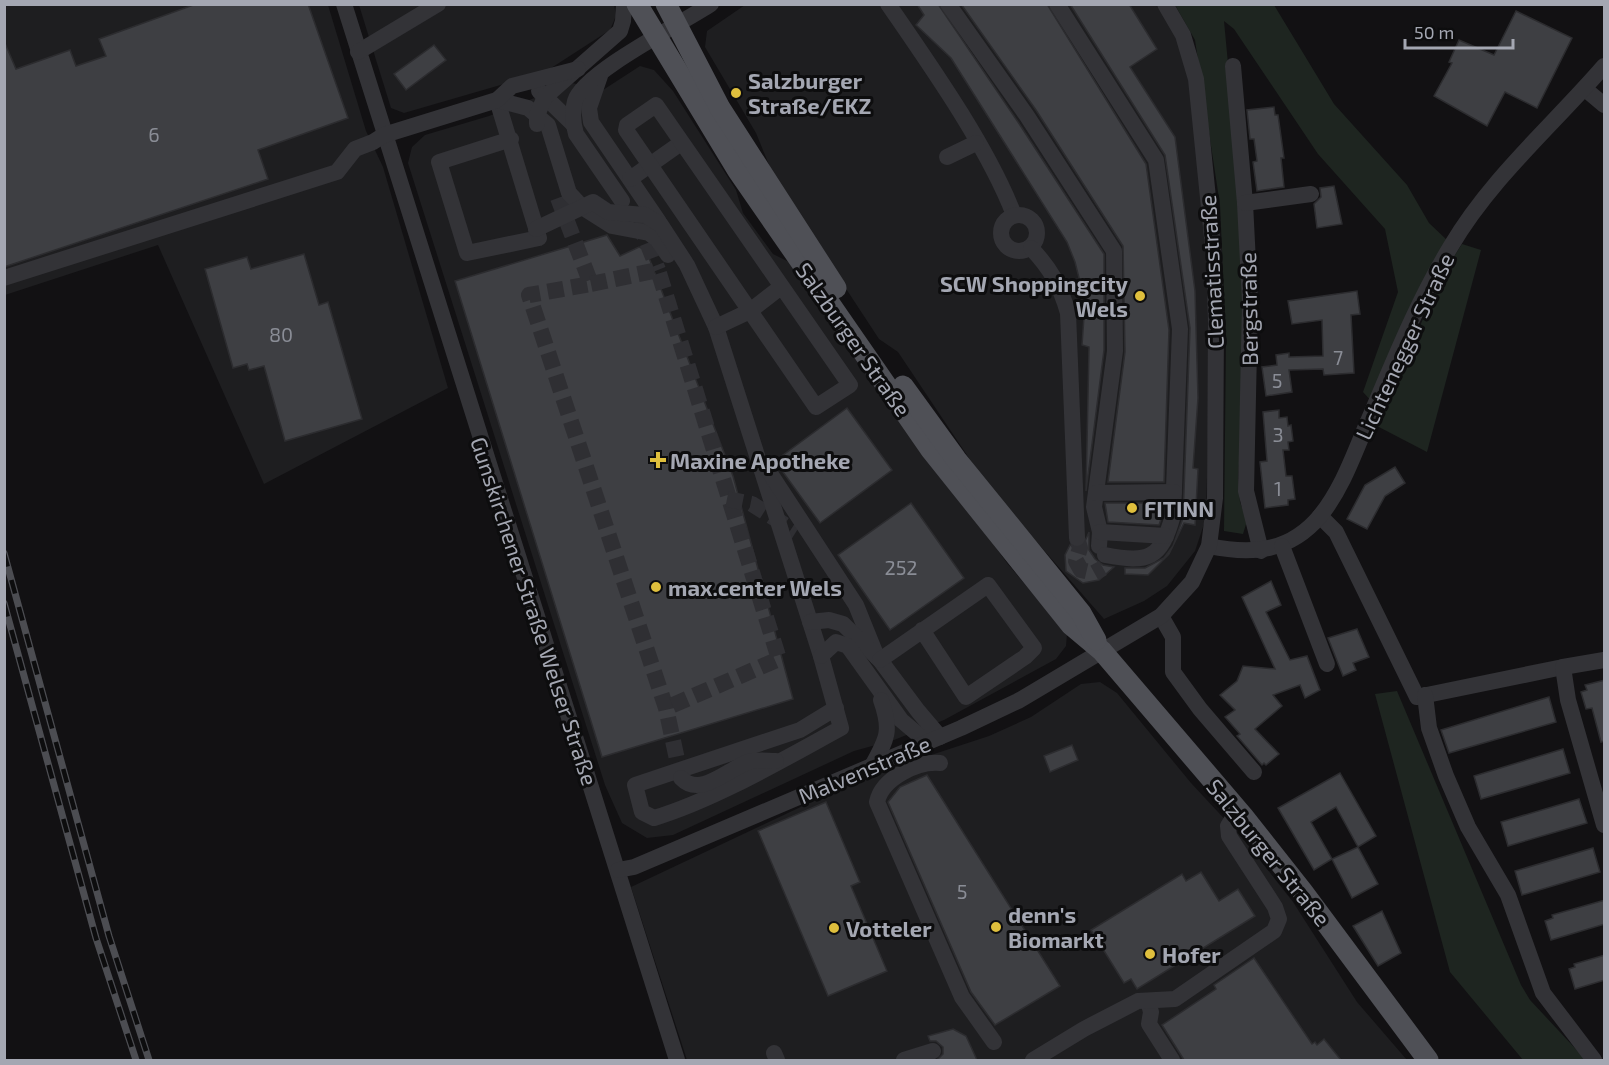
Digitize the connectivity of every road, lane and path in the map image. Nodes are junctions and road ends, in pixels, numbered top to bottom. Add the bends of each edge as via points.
1 (344, 4) edge
2 (438, 4) edge
3 (624, 4) edge
4 (637, 4) edge
5 (666, 4) edge
6 (711, 4) edge
7 (888, 4) edge
8 (948, 4) edge
9 (1057, 4) edge
10 (1165, 4) edge
11 (678, 25) junction
12 (656, 36) junction
13 (614, 38) junction
14 (358, 52) junction
15 (1233, 66) dead end
16 (1605, 66) edge
17 (578, 69) junction
18 (601, 74) junction
19 (531, 81) junction
20 (1585, 89) junction
21 (545, 97) junction
22 (497, 100) junction
23 (1605, 105) edge
24 (537, 115) junction
25 (573, 124) junction
26 (384, 135) junction
27 (512, 139) junction
28 (681, 143) junction
29 (976, 143) junction
30 (947, 157) dead end
31 (650, 166) junction
32 (630, 179) junction
33 (1311, 194) dead end
34 (558, 198) tunnel mouth
35 (622, 201) dead end
36 (1245, 202) junction
37 (582, 207) junction
38 (1014, 215) junction
39 (661, 225) junction
40 (536, 229) junction
41 (1031, 248) junction
42 (4, 278) edge
43 (781, 287) junction
44 (698, 289) junction
45 (750, 310) junction
46 (716, 327) junction
47 (750, 438) junction
48 (1174, 492) junction
49 (1096, 493) junction
50 (784, 495) junction
51 (1320, 516) junction
52 (788, 533) junction
53 (1166, 536) junction
54 (1209, 546) junction
55 (1282, 546) junction
56 (1102, 550) junction
57 (1261, 551) junction
58 (1161, 615) junction
59 (810, 622) junction
60 (921, 630) junction
61 (1102, 651) junction
62 (877, 654) junction
63 (821, 656) junction
64 (1605, 660) edge
65 (1327, 664) dead end
66 (1563, 667) junction
67 (876, 689) junction
68 (1421, 696) junction
69 (836, 708) junction
70 (933, 740) junction
71 (782, 760) junction
72 (940, 763) dead end
73 (872, 766) junction
74 (1254, 772) dead end
75 (681, 778) dead end
76 (1238, 810) junction
77 (1605, 825) edge
78 (618, 870) junction
79 (1149, 1001) junction
80 (994, 1042) dead end
81 (933, 1051) dead end
82 (677, 1060) edge
83 (904, 1060) edge
84 (1033, 1060) edge
85 (1172, 1060) edge
86 (1428, 1060) edge
87 (1594, 1060) edge

1 - 14 street, Gunskirchener Straße Welser Straße
2 - 14 street
3 - 13 street via 623,21
4 - 12 main road, Salzburger Straße
5 - 11 main road, Salzburger Straße
6 - 11 street
7 - 29 street
8 - 49 street via 1114,250 1115,351
9 - 48 street via 1156,160 1180,329
10 - 54 street, Clematisstraße via 1183,35 1196,79 1214,257 1215,498
11 - 12 street
11 - 61 main road, Salzburger Straße via 720,108 816,259 956,459 1081,612
12 - 13 street
12 - 18 street
12 - 61 main road, Salzburger Straße via 738,171 931,450 1071,625
13 - 17 street
14 - 26 street, Gunskirchener Straße Welser Straße
15 - 36 street, Bergstraße
16 - 20 street, Lichtenegger Straße
17 - 19 street
17 - 21 street
18 - 25 street via 582,89 575,101
18 - 32 street via 589,108 591,122
19 - 21 street
19 - 22 street via 512,86
20 - 23 street
20 - 51 street, Lichtenegger Straße via 1496,182 1451,245 1416,312 1346,474
21 - 24 street
21 - 25 street
22 - 24 street via 528,108
22 - 26 street
22 - 27 street
24 - 34 street via 537,130
24 - 37 street via 548,125 569,193
25 - 35 street
26 - 42 street via 355,149 337,172
26 - 78 street, Gunskirchener Straße Welser Straße
27 - 40 street
27 - 40 street via 439,162 467,254 539,237
28 - 31 street
28 - 31 street via 656,105 627,125 626,130
28 - 43 street
29 - 30 street
29 - 38 street
31 - 32 street
31 - 45 street
32 - 39 street
33 - 36 street
36 - 57 street, Bergstraße via 1250,323 1246,491
37 - 39 street via 593,202 608,212 645,215
37 - 40 street
37 - 44 street via 612,226 649,233 681,276
38 - 41 street via 1025,215 1034,222 1038,232
38 - 41 street via 1002,226 1003,242 1013,250
39 - 44 street
41 - 56 street via 1051,270 1068,313 1079,543
43 - 45 street
43 - 45 street via 850,385 816,407
44 - 46 street
45 - 46 street
46 - 47 street
47 - 50 street
47 - 52 street
48 - 49 street
48 - 53 street via 1173,515
49 - 56 street via 1094,507
50 - 52 street
50 - 62 street via 856,605
51 - 55 street, Lichtenegger Straße
51 - 68 street via 1336,532
52 - 59 street
52 - 62 street
53 - 56 street
53 - 56 street via 1156,552 1145,559
54 - 57 street, Lichtenegger Straße
54 - 58 street via 1192,582
55 - 57 street, Lichtenegger Straße
55 - 65 street
58 - 61 street
58 - 74 street via 1173,637 1173,672
59 - 62 street via 829,620 843,624
59 - 63 street
60 - 60 street via 988,585 1034,648 966,697
60 - 62 street
61 - 70 street, Malvenstraße via 1036,691
61 - 76 main road, Salzburger Straße
62 - 70 street via 918,711
63 - 67 street via 836,642 843,643
63 - 69 street
64 - 66 street
66 - 68 street
66 - 77 street via 1568,700
67 - 70 street via 907,727
67 - 73 street via 887,717 888,736
68 - 87 street via 1446,776 1468,827 1508,895 1543,993
69 - 71 street via 841,728
69 - 71 street via 800,729 635,784 642,812 654,818 674,812
70 - 73 street, Malvenstraße
71 - 75 street via 749,761 700,786 687,784
72 - 80 street via 899,773 876,802 962,997
73 - 78 street, Malvenstraße via 634,867
76 - 79 street via 1228,826 1229,836 1275,907 1278,925 1268,937 1175,999
76 - 86 main road, Salzburger Straße
78 - 82 street, Gunskirchener Straße Welser Straße
79 - 84 street via 1138,1001
79 - 85 street via 1149,1024
81 - 83 street

